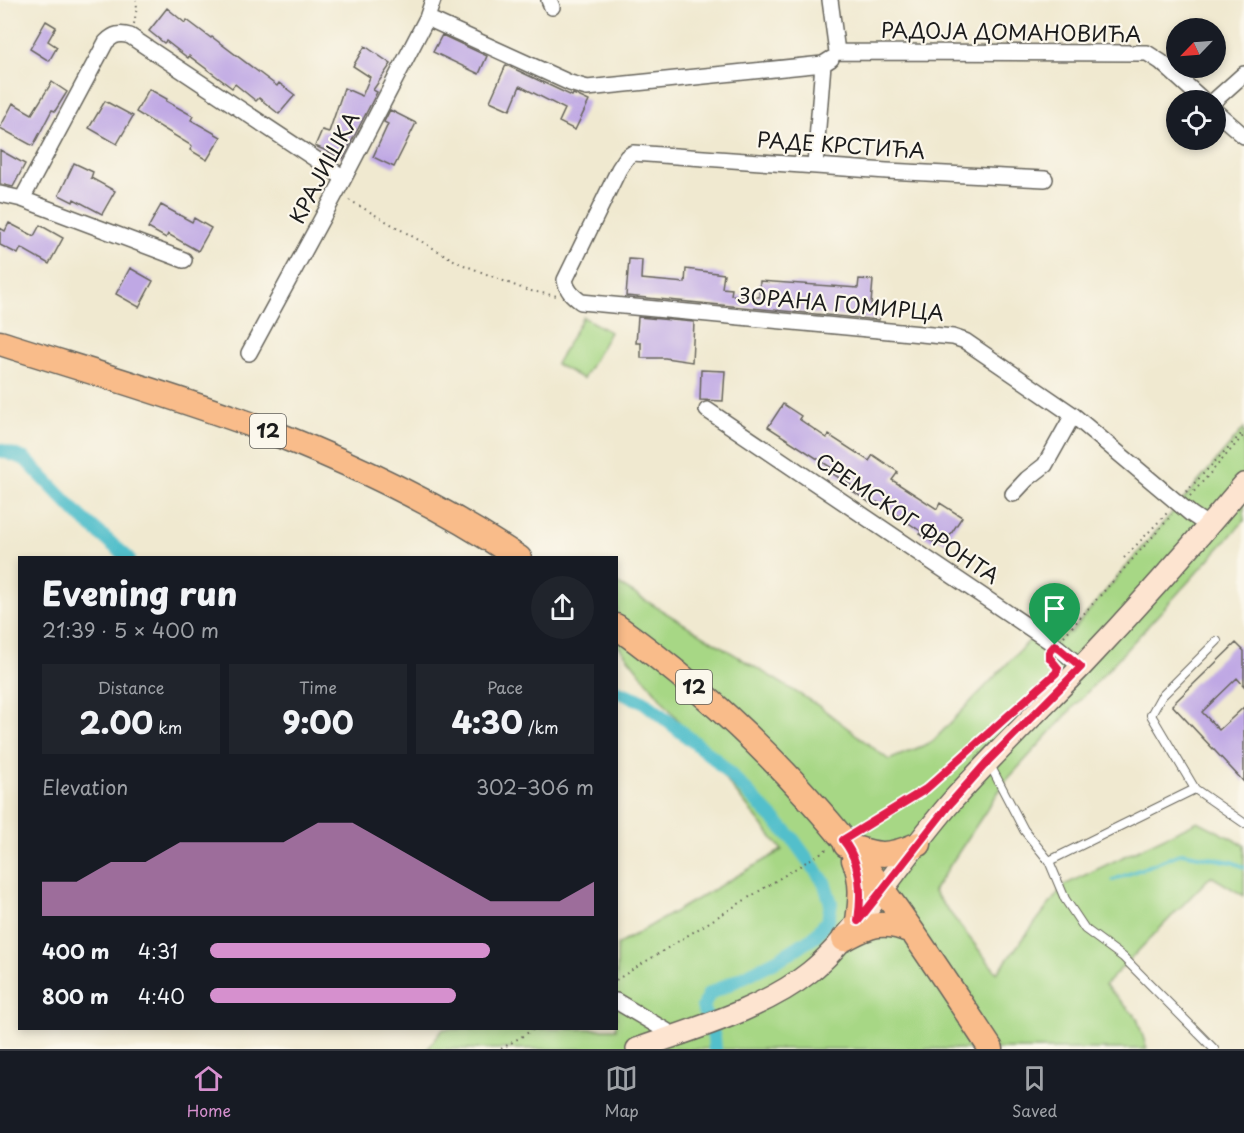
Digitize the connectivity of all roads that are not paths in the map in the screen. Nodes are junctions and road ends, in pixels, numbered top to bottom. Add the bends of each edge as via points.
1 (433, 0) edge
2 (830, 0) edge
3 (427, 18) junction
4 (837, 52) junction
5 (823, 64) junction
6 (1244, 74) edge
7 (1192, 90) edge
8 (1226, 90) edge
9 (1226, 120) edge
10 (1244, 136) edge
11 (815, 165) junction
12 (344, 178) junction
13 (1045, 179) dead end
14 (0, 194) edge
15 (22, 199) junction
16 (184, 260) dead end
17 (581, 302) joint
18 (0, 343) edge
19 (249, 352) dead end
20 (707, 410) dead end
21 (1073, 415) junction
22 (1244, 484) edge
23 (1013, 494) dead end
24 (1209, 526) junction
25 (516, 556) edge
26 (618, 627) edge
27 (1217, 641) dead end
28 (1081, 667) junction
29 (988, 761) junction
30 (1195, 789) junction
31 (1244, 823) edge
32 (844, 842) junction
33 (919, 843) junction
34 (1049, 861) junction
35 (882, 891) junction
36 (851, 930) junction
37 (911, 931) junction
38 (618, 1002) edge
39 (675, 1036) junction
40 (637, 1049) edge
41 (991, 1049) edge
42 (1214, 1049) edge

1 - 3 street, КРАЈИШКА
2 - 4 street
3 - 5 street via 587,88
3 - 12 street, КРАЈИШКА
4 - 5 street
4 - 7 street, РАДОЈА ДОМАНОВИЋА via 1147,53
5 - 11 street
6 - 8 street
9 - 10 street
11 - 13 street, РАДЕ КРСТИЋА
11 - 17 street, РАДЕ КРСТИЋА via 633,153 619,169 568,270 567,288
12 - 15 street via 126,35 111,37 106,42
12 - 19 street, КРАЈИШКА
14 - 15 street
15 - 16 street
17 - 21 street, ЗОРАНА ГОМИРЦА via 953,337 965,341
18 - 25 main road, 12 via 257,426 354,467
20 - 28 street, СРЕМСКОГ ФРОНТА via 1055,645
21 - 23 street via 1044,465
21 - 24 street, ЗОРАНА ГОМИРЦА
22 - 24 street
24 - 28 street
26 - 32 main road, 12 via 727,715 796,784
27 - 30 lane via 1161,697 1151,716
28 - 29 street
29 - 33 street
29 - 34 lane via 1024,830
30 - 31 lane
30 - 34 lane
32 - 33 main road via 875,854 890,855
32 - 35 main road, 12
32 - 36 main road via 860,883 861,900
33 - 35 street
34 - 42 lane via 1065,899 1085,929 1123,957
35 - 36 street
35 - 37 main road, 12
36 - 37 main road via 894,924
36 - 39 street via 825,959 780,993
37 - 41 main road, 12
38 - 39 street
39 - 40 street

